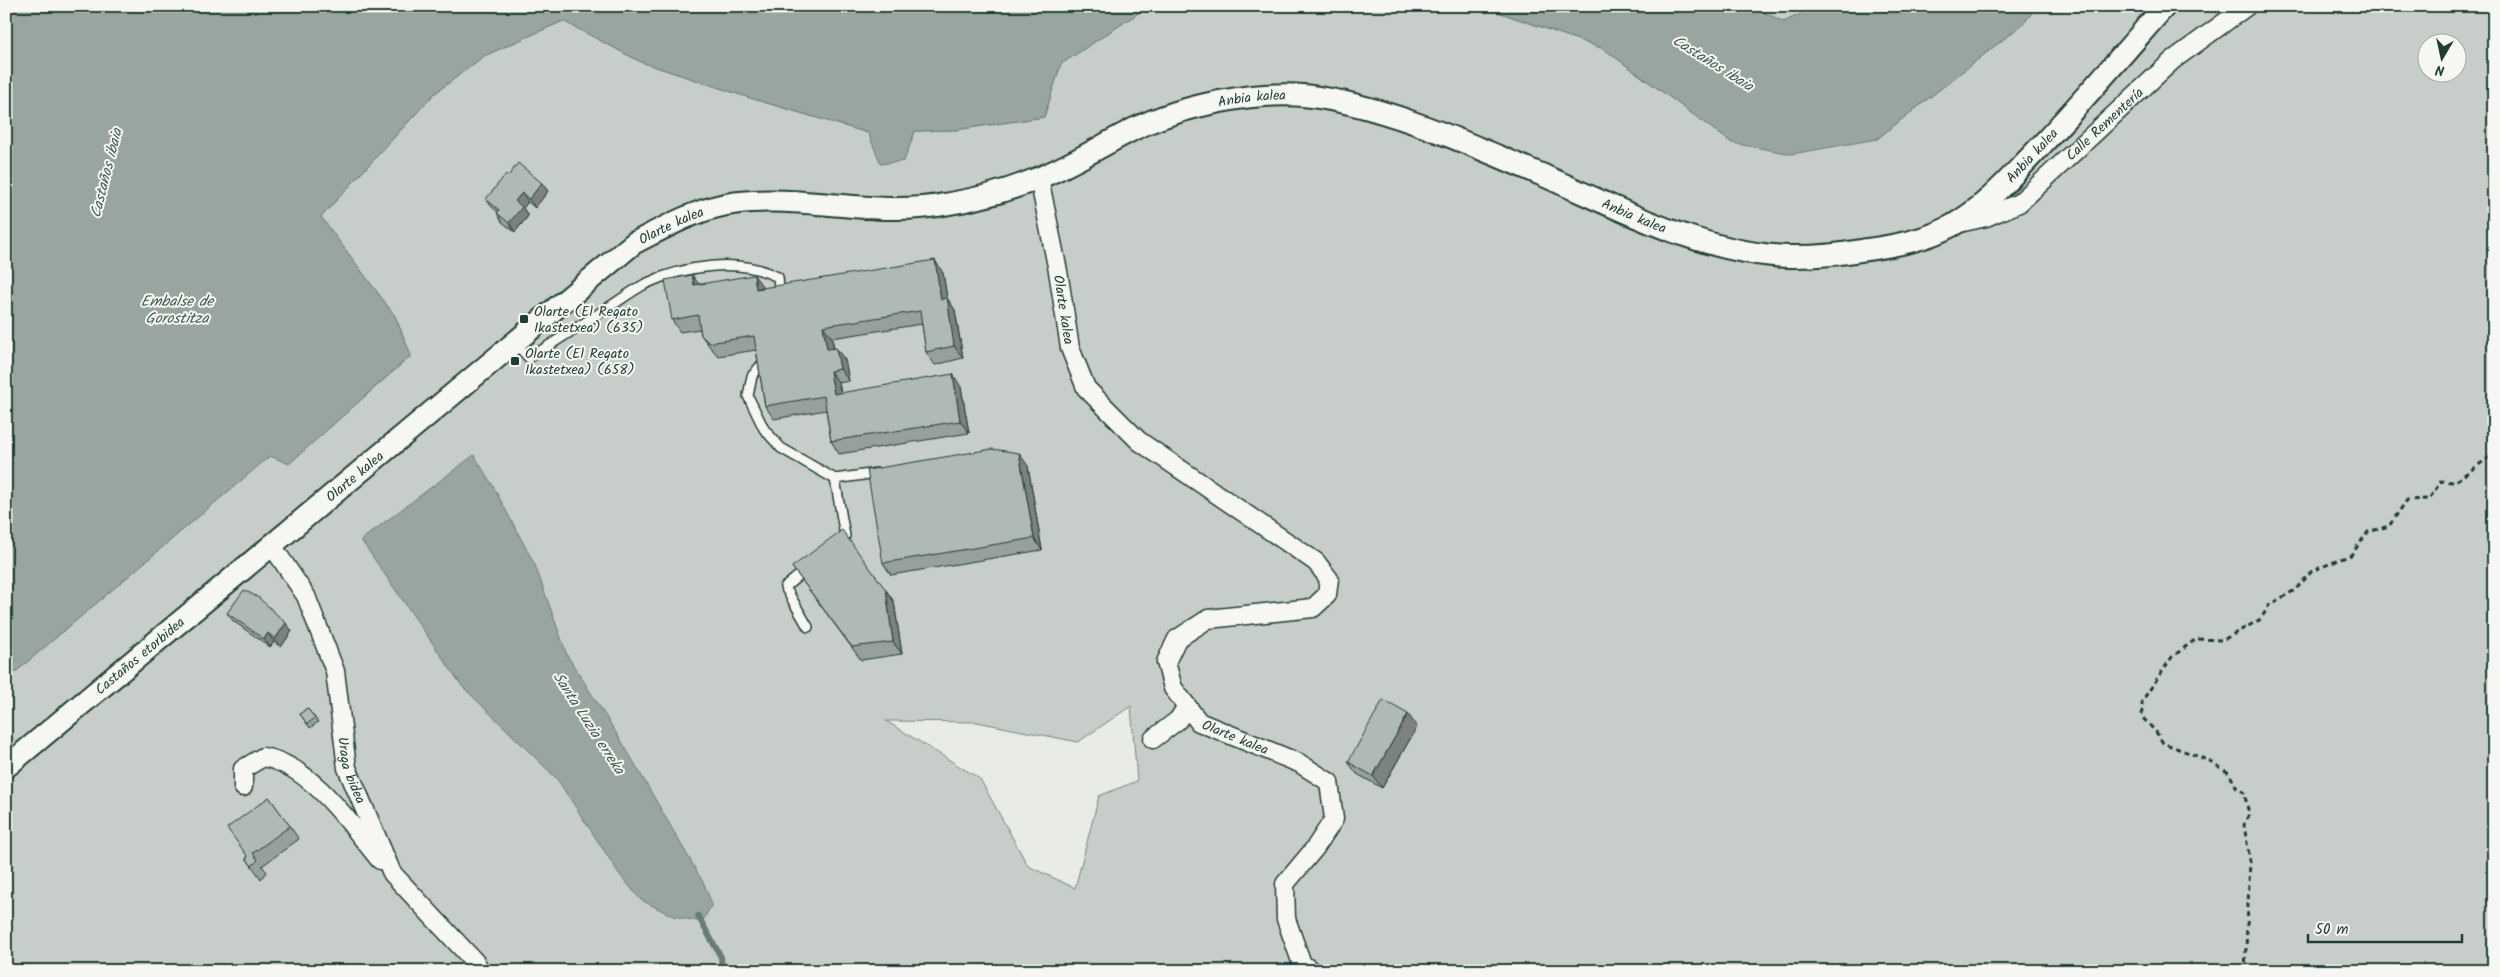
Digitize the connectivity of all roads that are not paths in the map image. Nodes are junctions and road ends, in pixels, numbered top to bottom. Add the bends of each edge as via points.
1 (2165, 6) edge
2 (2247, 6) edge
3 (1039, 178) junction
4 (1954, 224) junction
5 (782, 307) edge
6 (515, 344) junction
7 (774, 350) edge
8 (882, 472) edge
9 (835, 479) junction
10 (271, 544) junction
11 (830, 549) edge
12 (815, 562) edge
13 (808, 627) dead end
14 (1187, 706) junction
15 (1153, 739) dead end
16 (6, 767) edge
17 (242, 787) dead end
18 (392, 873) junction
19 (481, 971) edge
20 (1312, 971) edge

1 - 4 street, Anbia kalea via 2064,121 1996,192
2 - 4 street, Calle Rementería via 2173,60 2019,203 1986,217
3 - 4 street, Anbia kalea via 1140,126 1203,105 1250,97 1304,96 1365,106 1496,155 1667,229 1752,253 1808,257 1837,254 1888,246
3 - 6 street, Olarte kalea via 994,194 922,208 870,210 760,202 734,203 694,213 634,244
3 - 14 street, Olarte kalea via 1070,348 1086,388 1139,441 1316,562 1329,579 1327,595 1314,608 1208,619 1176,639 1166,662 1173,688
5 - 6 lane via 778,277 744,267 704,267 644,285 529,358
6 - 10 street, Olarte kalea
7 - 9 lane via 752,376 748,396 764,429 782,448
8 - 9 lane
9 - 11 lane via 845,536
10 - 16 street, Castaños etorbidea
10 - 18 street, Uraga bidea via 306,596 335,671 347,768
12 - 13 lane via 785,588
14 - 15 street via 1178,720
14 - 20 street, Olarte kalea via 1199,722 1299,764 1329,782 1334,820 1285,884 1286,919 1302,964
17 - 18 street via 244,770 263,757 296,770 324,794
18 - 19 street, Uraga bidea

